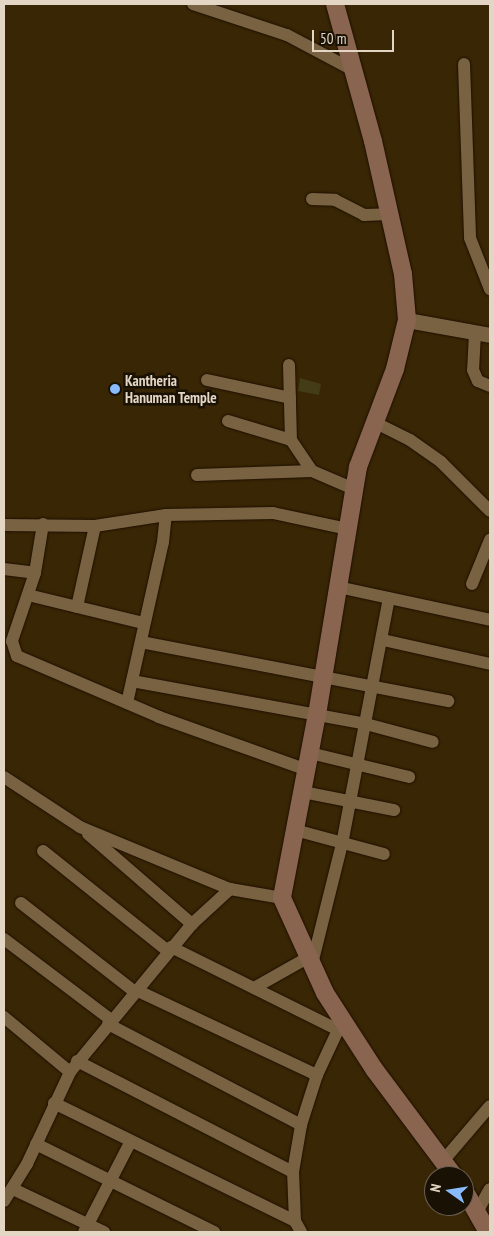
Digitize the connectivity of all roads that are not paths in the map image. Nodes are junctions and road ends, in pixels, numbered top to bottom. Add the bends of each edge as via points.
1 (193, 4) edge
2 (335, 4) edge
3 (464, 64) dead end
4 (353, 70) junction
5 (312, 199) dead end
6 (389, 214) junction
7 (490, 289) edge
8 (407, 320) junction
9 (474, 333) junction
10 (490, 335) edge
11 (289, 365) dead end
12 (207, 380) dead end
13 (490, 386) edge
14 (290, 398) junction
15 (228, 420) dead end
16 (374, 422) junction
17 (291, 440) junction
18 (312, 471) junction
19 (197, 475) dead end
20 (354, 489) junction
21 (490, 511) edge
22 (166, 515) junction
23 (43, 524) junction
24 (4, 526) edge
25 (96, 526) junction
26 (348, 529) junction
27 (490, 540) edge
28 (4, 569) edge
29 (34, 573) junction
30 (472, 584) dead end
31 (338, 587) junction
32 (28, 595) junction
33 (389, 598) junction
34 (77, 607) junction
35 (490, 620) edge
36 (143, 623) junction
37 (383, 640) junction
38 (141, 642) junction
39 (490, 664) edge
40 (324, 676) junction
41 (132, 681) junction
42 (374, 685) junction
43 (448, 700) dead end
44 (126, 703) junction
45 (317, 714) junction
46 (366, 724) junction
47 (432, 742) dead end
48 (310, 752) junction
49 (358, 764) junction
50 (307, 770) junction
51 (4, 777) edge
52 (409, 777) dead end
53 (303, 792) junction
54 (350, 802) junction
55 (394, 810) dead end
56 (80, 827) junction
57 (295, 830) junction
58 (342, 844) junction
59 (43, 851) dead end
60 (384, 854) dead end
61 (230, 889) junction
62 (282, 898) junction
63 (22, 903) dead end
64 (192, 924) junction
65 (4, 939) edge
66 (170, 949) junction
67 (311, 960) junction
68 (254, 988) junction
69 (136, 991) junction
70 (4, 1016) edge
71 (109, 1022) junction
72 (341, 1026) junction
73 (78, 1061) junction
74 (70, 1072) junction
75 (317, 1075) junction
76 (54, 1102) junction
77 (490, 1106) edge
78 (301, 1124) junction
79 (131, 1141) junction
80 (36, 1144) junction
81 (443, 1162) junction
82 (446, 1166) edge
83 (292, 1172) junction
84 (110, 1181) junction
85 (13, 1188) junction
86 (490, 1189) edge
87 (4, 1201) edge
88 (474, 1207) edge
89 (477, 1212) junction
90 (298, 1227) edge
91 (86, 1228) edge
92 (104, 1232) edge
93 (214, 1232) edge
94 (488, 1232) edge

1 - 4 street via 287,35
2 - 4 main road
3 - 7 street via 470,238
4 - 6 main road
5 - 6 street via 335,200 364,215
6 - 8 main road via 403,274
8 - 9 street
8 - 16 main road via 395,369
9 - 10 street
9 - 13 street via 474,370 478,381
11 - 14 street
12 - 14 street
14 - 17 street
15 - 17 street
16 - 20 main road
16 - 21 street via 410,440 441,462
17 - 18 street
18 - 19 street
18 - 20 street
20 - 26 main road
22 - 25 street
22 - 26 street via 273,513
22 - 36 street via 163,542
23 - 24 street
23 - 25 street
23 - 29 street
25 - 34 street
26 - 31 main road
27 - 30 street
28 - 29 street
29 - 32 street
31 - 33 street
31 - 40 main road
32 - 34 street
32 - 44 street via 12,641 17,656
33 - 35 street
33 - 37 street
34 - 36 street
36 - 38 street
37 - 39 street
37 - 42 street
38 - 40 street
38 - 41 street
40 - 42 street
40 - 45 main road
41 - 44 street
41 - 45 street
42 - 43 street
42 - 46 street
44 - 50 street
45 - 46 street
45 - 48 main road
46 - 47 street
46 - 49 street
48 - 49 street
48 - 50 main road
49 - 52 street
49 - 54 street
50 - 53 main road
51 - 56 street
53 - 54 street
53 - 57 main road
54 - 55 street
54 - 58 street
56 - 61 street
56 - 64 street
57 - 58 street
57 - 62 main road
58 - 60 street
58 - 67 street
59 - 66 street
61 - 62 street
61 - 64 street
62 - 67 main road
63 - 69 street
64 - 66 street
65 - 71 street
66 - 68 street
66 - 69 street
67 - 68 street
67 - 72 main road
68 - 72 street
69 - 71 street
69 - 75 street
70 - 74 street
71 - 73 street
71 - 78 street
72 - 75 street
72 - 81 main road
73 - 74 street
73 - 83 street
74 - 76 street
75 - 78 street
76 - 79 street
76 - 80 street
77 - 81 street
78 - 83 street
79 - 84 street
79 - 90 street
80 - 84 street
80 - 85 street
81 - 82 main road
83 - 90 street
84 - 91 street
84 - 93 street
85 - 87 street
85 - 91 street
86 - 89 street
88 - 89 main road
89 - 94 main road
91 - 92 street

